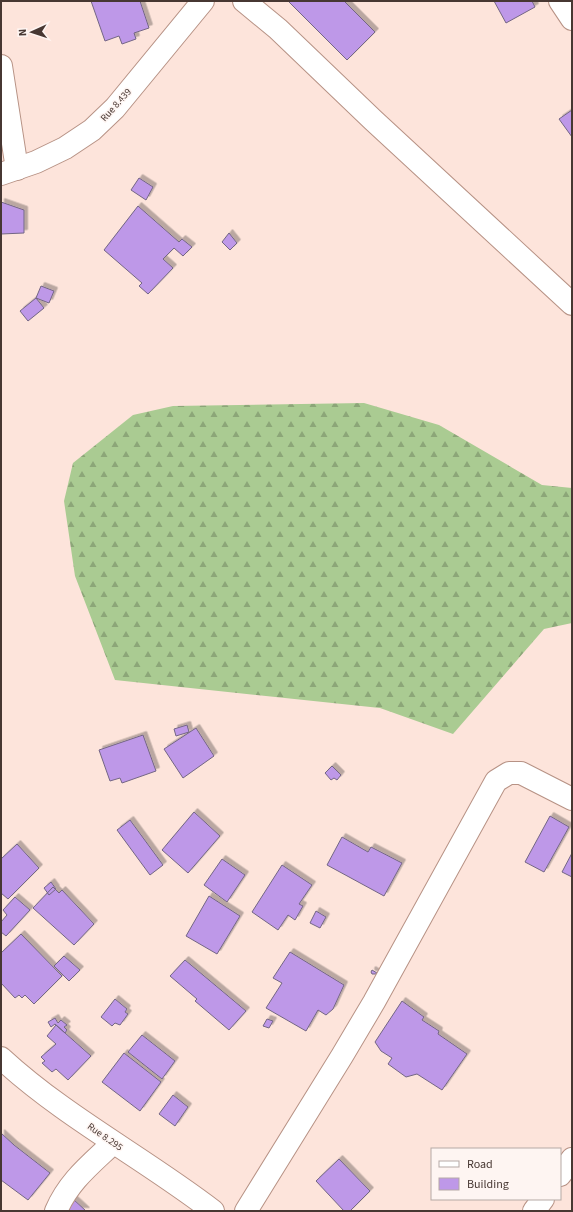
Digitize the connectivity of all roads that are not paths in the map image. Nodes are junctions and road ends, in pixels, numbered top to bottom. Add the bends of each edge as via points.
1 (203, 1) edge
2 (244, 1) edge
3 (560, 1) edge
4 (572, 19) edge
5 (1, 66) edge
6 (9, 172) edge
7 (572, 304) edge
8 (572, 799) edge
9 (1, 1058) edge
10 (113, 1143) junction
11 (572, 1159) edge
12 (561, 1175) edge
13 (542, 1200) edge
14 (56, 1211) edge
15 (213, 1211) edge
16 (246, 1211) edge
17 (534, 1211) edge

1 - 6 street, Rue 8.439 via 115,108 92,130 65,148
2 - 7 street via 278,29 372,120
3 - 4 street
5 - 6 street
8 - 16 street via 521,773 509,773 496,781 374,1002
9 - 10 street, Rue 8.295 via 24,1079
10 - 14 street via 75,1179 62,1196
10 - 15 street, Rue 8.295
11 - 12 street
13 - 17 street

